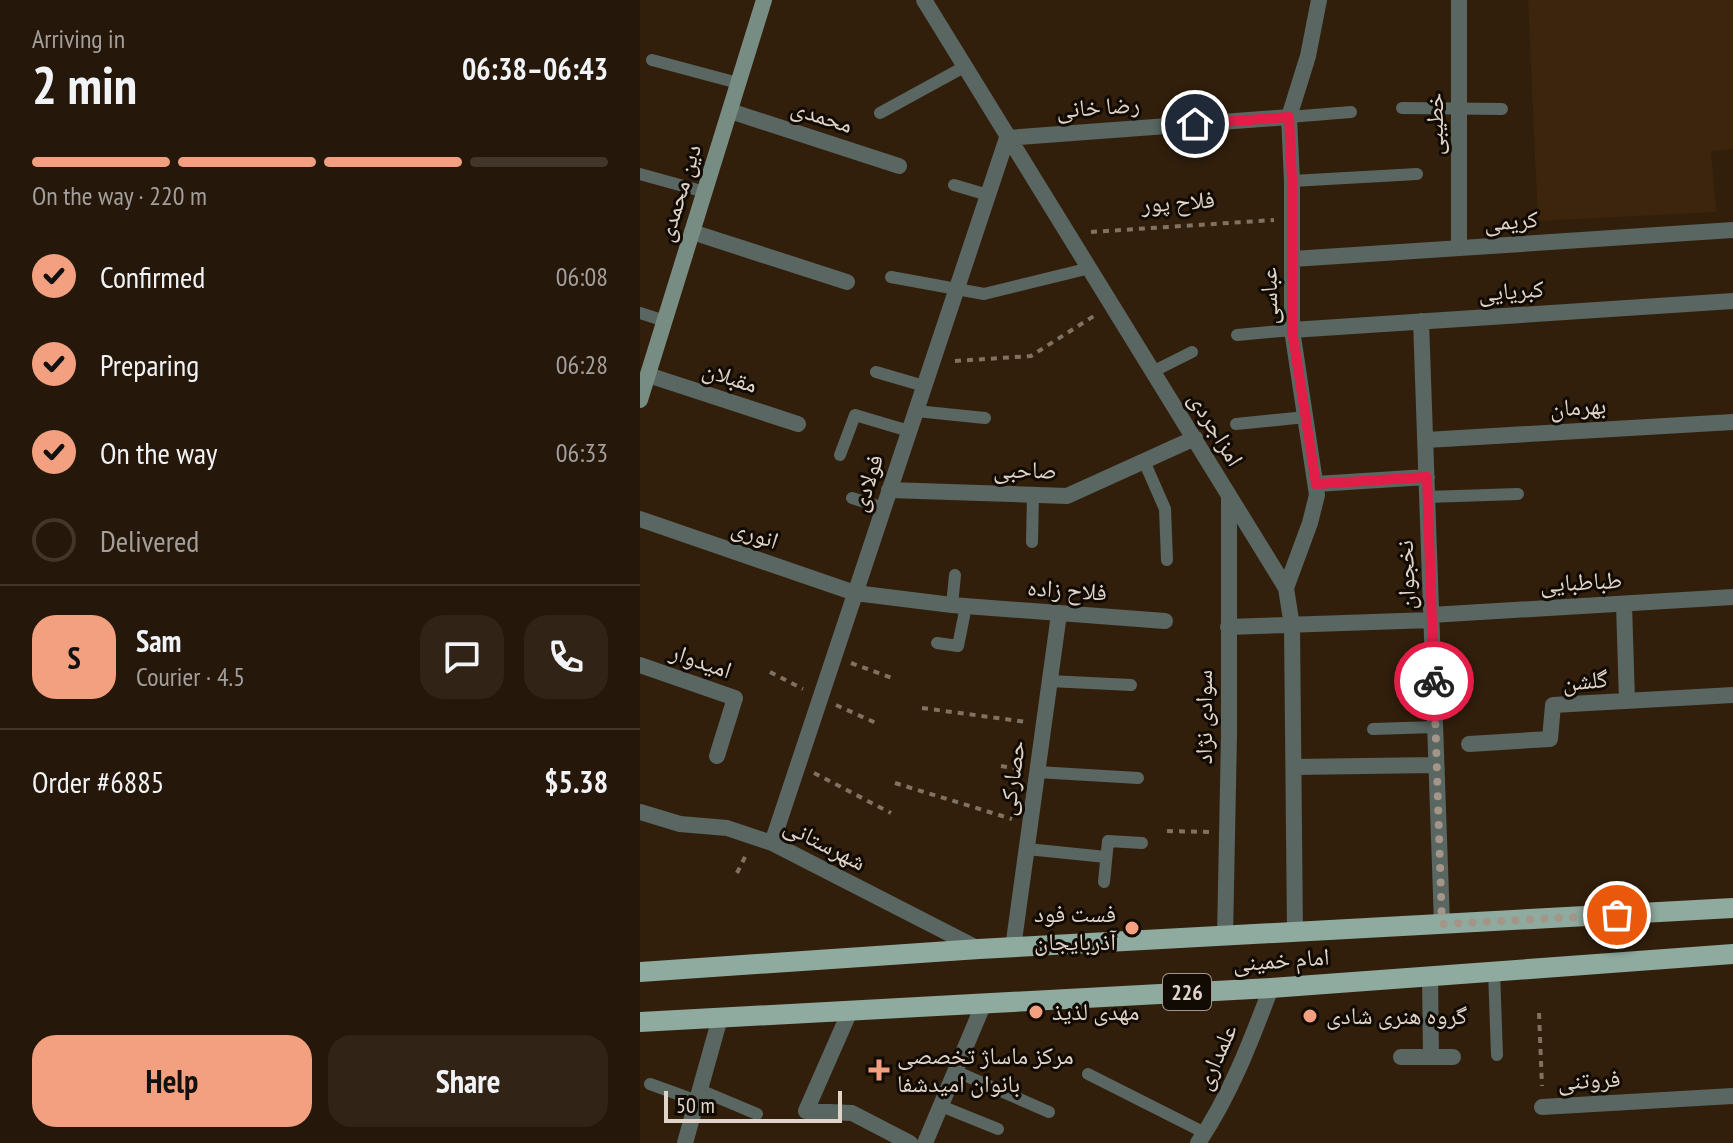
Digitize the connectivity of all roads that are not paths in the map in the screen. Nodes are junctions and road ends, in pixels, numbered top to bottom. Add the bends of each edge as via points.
1 (764, 0) edge
2 (924, 0) edge
3 (1319, 0) edge
4 (1459, 0) edge
5 (652, 60) dead end
6 (964, 67) junction
7 (738, 83) junction
8 (1402, 108) dead end
9 (1502, 109) dead end
10 (730, 111) junction
11 (1459, 111) junction
12 (1351, 112) dead end
13 (880, 113) dead end
14 (1289, 117) junction
15 (1007, 138) junction
16 (899, 166) dead end
17 (640, 174) edge
18 (1417, 174) dead end
19 (1292, 181) junction
20 (954, 185) dead end
21 (705, 192) junction
22 (988, 195) junction
23 (1733, 230) edge
24 (692, 232) junction
25 (1459, 248) junction
26 (1293, 259) junction
27 (1090, 268) junction
28 (891, 277) dead end
29 (847, 282) dead end
30 (956, 291) junction
31 (1733, 301) edge
32 (640, 313) edge
33 (665, 321) junction
34 (1421, 321) junction
35 (1292, 330) junction
36 (1237, 335) dead end
37 (1192, 352) dead end
38 (876, 372) dead end
39 (1152, 372) junction
40 (648, 375) junction
41 (924, 386) junction
42 (640, 400) edge
43 (916, 411) junction
44 (1306, 417) junction
45 (985, 418) dead end
46 (1733, 422) edge
47 (798, 424) dead end
48 (1236, 424) dead end
49 (909, 431) junction
50 (1195, 438) junction
51 (1426, 440) junction
52 (840, 455) dead end
53 (1144, 461) junction
54 (1427, 477) junction
55 (1316, 484) junction
56 (889, 490) junction
57 (1518, 494) dead end
58 (1033, 495) junction
59 (1229, 497) junction
60 (1427, 497) junction
61 (852, 498) dead end
62 (884, 508) junction
63 (640, 519) edge
64 (1032, 542) dead end
65 (1167, 560) dead end
66 (955, 575) dead end
67 (1286, 588) junction
68 (855, 593) junction
69 (1733, 597) edge
70 (1624, 604) junction
71 (959, 605) junction
72 (1059, 614) junction
73 (1432, 618) junction
74 (1165, 621) dead end
75 (1292, 626) junction
76 (1228, 627) junction
77 (937, 643) dead end
78 (640, 665) edge
79 (1049, 681) junction
80 (1131, 685) dead end
81 (1733, 695) edge
82 (1627, 701) junction
83 (1435, 727) junction
84 (1373, 729) dead end
85 (1469, 744) dead end
86 (717, 756) dead end
87 (1436, 765) junction
88 (1294, 767) junction
89 (1037, 772) junction
90 (1138, 778) dead end
91 (640, 812) edge
92 (772, 843) junction
93 (1142, 843) dead end
94 (1027, 849) junction
95 (1106, 857) junction
96 (1104, 882) dead end
97 (1733, 908) edge
98 (1442, 924) junction
99 (1295, 933) junction
100 (1225, 937) junction
101 (1013, 948) junction
102 (979, 949) junction
103 (1733, 954) edge
104 (1494, 971) junction
105 (640, 972) edge
106 (1430, 976) junction
107 (1271, 988) junction
108 (984, 1003) junction
109 (850, 1011) junction
110 (720, 1018) junction
111 (640, 1022) edge
112 (1497, 1055) dead end
113 (1401, 1057) dead end
114 (1431, 1057) junction
115 (1453, 1057) dead end
116 (955, 1071) junction
117 (1088, 1074) dead end
118 (650, 1084) dead end
119 (698, 1096) junction
120 (1733, 1096) edge
121 (941, 1106) junction
122 (1542, 1107) road end
123 (1049, 1112) dead end
124 (757, 1114) dead end
125 (998, 1129) dead end
126 (1202, 1138) edge
127 (685, 1143) edge
128 (910, 1143) edge
129 (925, 1143) edge

1 - 7 street, دین محمدی
2 - 6 street, امزاجردی
3 - 14 street, عباسی
4 - 11 street, خطیبی
5 - 7 lane
6 - 13 lane
6 - 15 street, امزاجردی
7 - 10 street, دین محمدی
8 - 11 lane
9 - 11 lane
10 - 16 street, محمدی
10 - 21 street, دین محمدی
11 - 25 street, خطیبی
12 - 14 lane
14 - 15 street, رضا خانی
14 - 19 street, عباسی
15 - 22 street, فولادی
15 - 27 street, امزاجردی
17 - 21 lane
18 - 19 lane
19 - 26 street, عباسی
20 - 22 lane
21 - 24 street, دین محمدی
22 - 30 street, فولادی
23 - 25 street, کریمی
24 - 29 street
24 - 33 street, دین محمدی
25 - 26 street, کریمی
26 - 35 street, عباسی
27 - 30 lane via 984,294
27 - 39 street, امزاجردی
28 - 30 lane
30 - 41 street, فولادی
31 - 34 street, کبریایی
32 - 33 lane
33 - 40 street, دین محمدی
34 - 35 street, کبریایی
34 - 51 street, نخجوان
35 - 36 lane
35 - 44 street, عباسی
37 - 39 lane
38 - 41 lane
39 - 50 street, امزاجردی
40 - 42 street, دین محمدی
40 - 47 street, مقبلان
41 - 43 street, فولادی
43 - 45 lane
43 - 49 street, فولادی
44 - 48 lane
44 - 55 street, عباسی
46 - 51 street, بهرمان
49 - 52 lane via 855,415
49 - 56 street, فولادی
50 - 53 street, صاحبی
50 - 59 street, امزاجردی
51 - 54 street, نخجوان
53 - 58 street, صاحبی via 1067,496
53 - 65 lane via 1165,509
54 - 55 street
54 - 60 street, نخجوان
55 - 67 street, عباسی via 1310,523
56 - 58 street, صاحبی
56 - 62 street, فولادی
57 - 60 lane
58 - 64 lane
59 - 67 street, امزاجردی
59 - 76 street, سوادی نژاد
60 - 73 street, نخجوان
61 - 62 lane
62 - 68 street, فولادی
63 - 68 street, انوری
66 - 71 lane
67 - 75 street, امزاجردی
68 - 71 street, فلاح زاده
68 - 92 street, فولادی
69 - 70 street, طباطبایی
70 - 73 street, طباطبایی
70 - 82 street
71 - 72 street, فلاح زاده
71 - 77 lane via 958,646
72 - 74 street, فلاح زاده
72 - 79 street, حصارکی
73 - 75 street, طباطبایی
73 - 83 street, نخجوان
75 - 76 street, طباطبایی
75 - 88 street, امزاجردی
76 - 100 street, سوادی نژاد
78 - 86 street, امیدوار via 735,698
79 - 80 lane
79 - 89 street, حصارکی
81 - 82 street, گلشن
82 - 85 street, گلشن via 1553,705 1550,739
83 - 84 lane
83 - 87 street, نخجوان
87 - 88 street
87 - 98 street, نخجوان
88 - 99 street, امزاجردی
89 - 90 lane
89 - 94 street, حصارکی
91 - 92 street, شهرستانی via 680,824 735,830
92 - 102 street, شهرستانی
93 - 95 lane via 1108,841
94 - 95 lane
94 - 101 street, حصارکی
95 - 96 lane
97 - 98 main road, امام خمینی / 226
98 - 99 main road, امام خمینی / 226
99 - 100 main road, امام خمینی / 226
100 - 101 main road, امام خمینی / 226
101 - 102 main road, امام خمینی / 226
102 - 105 main road, امام خمینی / 226
103 - 104 main road, امام خمینی / 226
104 - 106 main road, امام خمینی / 226
104 - 112 lane
106 - 107 main road, امام خمینی / 226
106 - 114 street
107 - 108 main road, امام خمینی / 226
107 - 126 street, علمداری
108 - 109 main road, امام خمینی / 226
108 - 116 street
109 - 110 main road, امام خمینی / 226
109 - 128 street via 806,1111 852,1113
110 - 111 main road, امام خمینی / 226
110 - 119 street
113 - 114 street
114 - 115 street
116 - 121 street
116 - 123 lane
117 - 126 lane
118 - 119 lane
119 - 124 lane
119 - 127 street
120 - 122 street, فروتنی
121 - 125 lane
121 - 129 street

